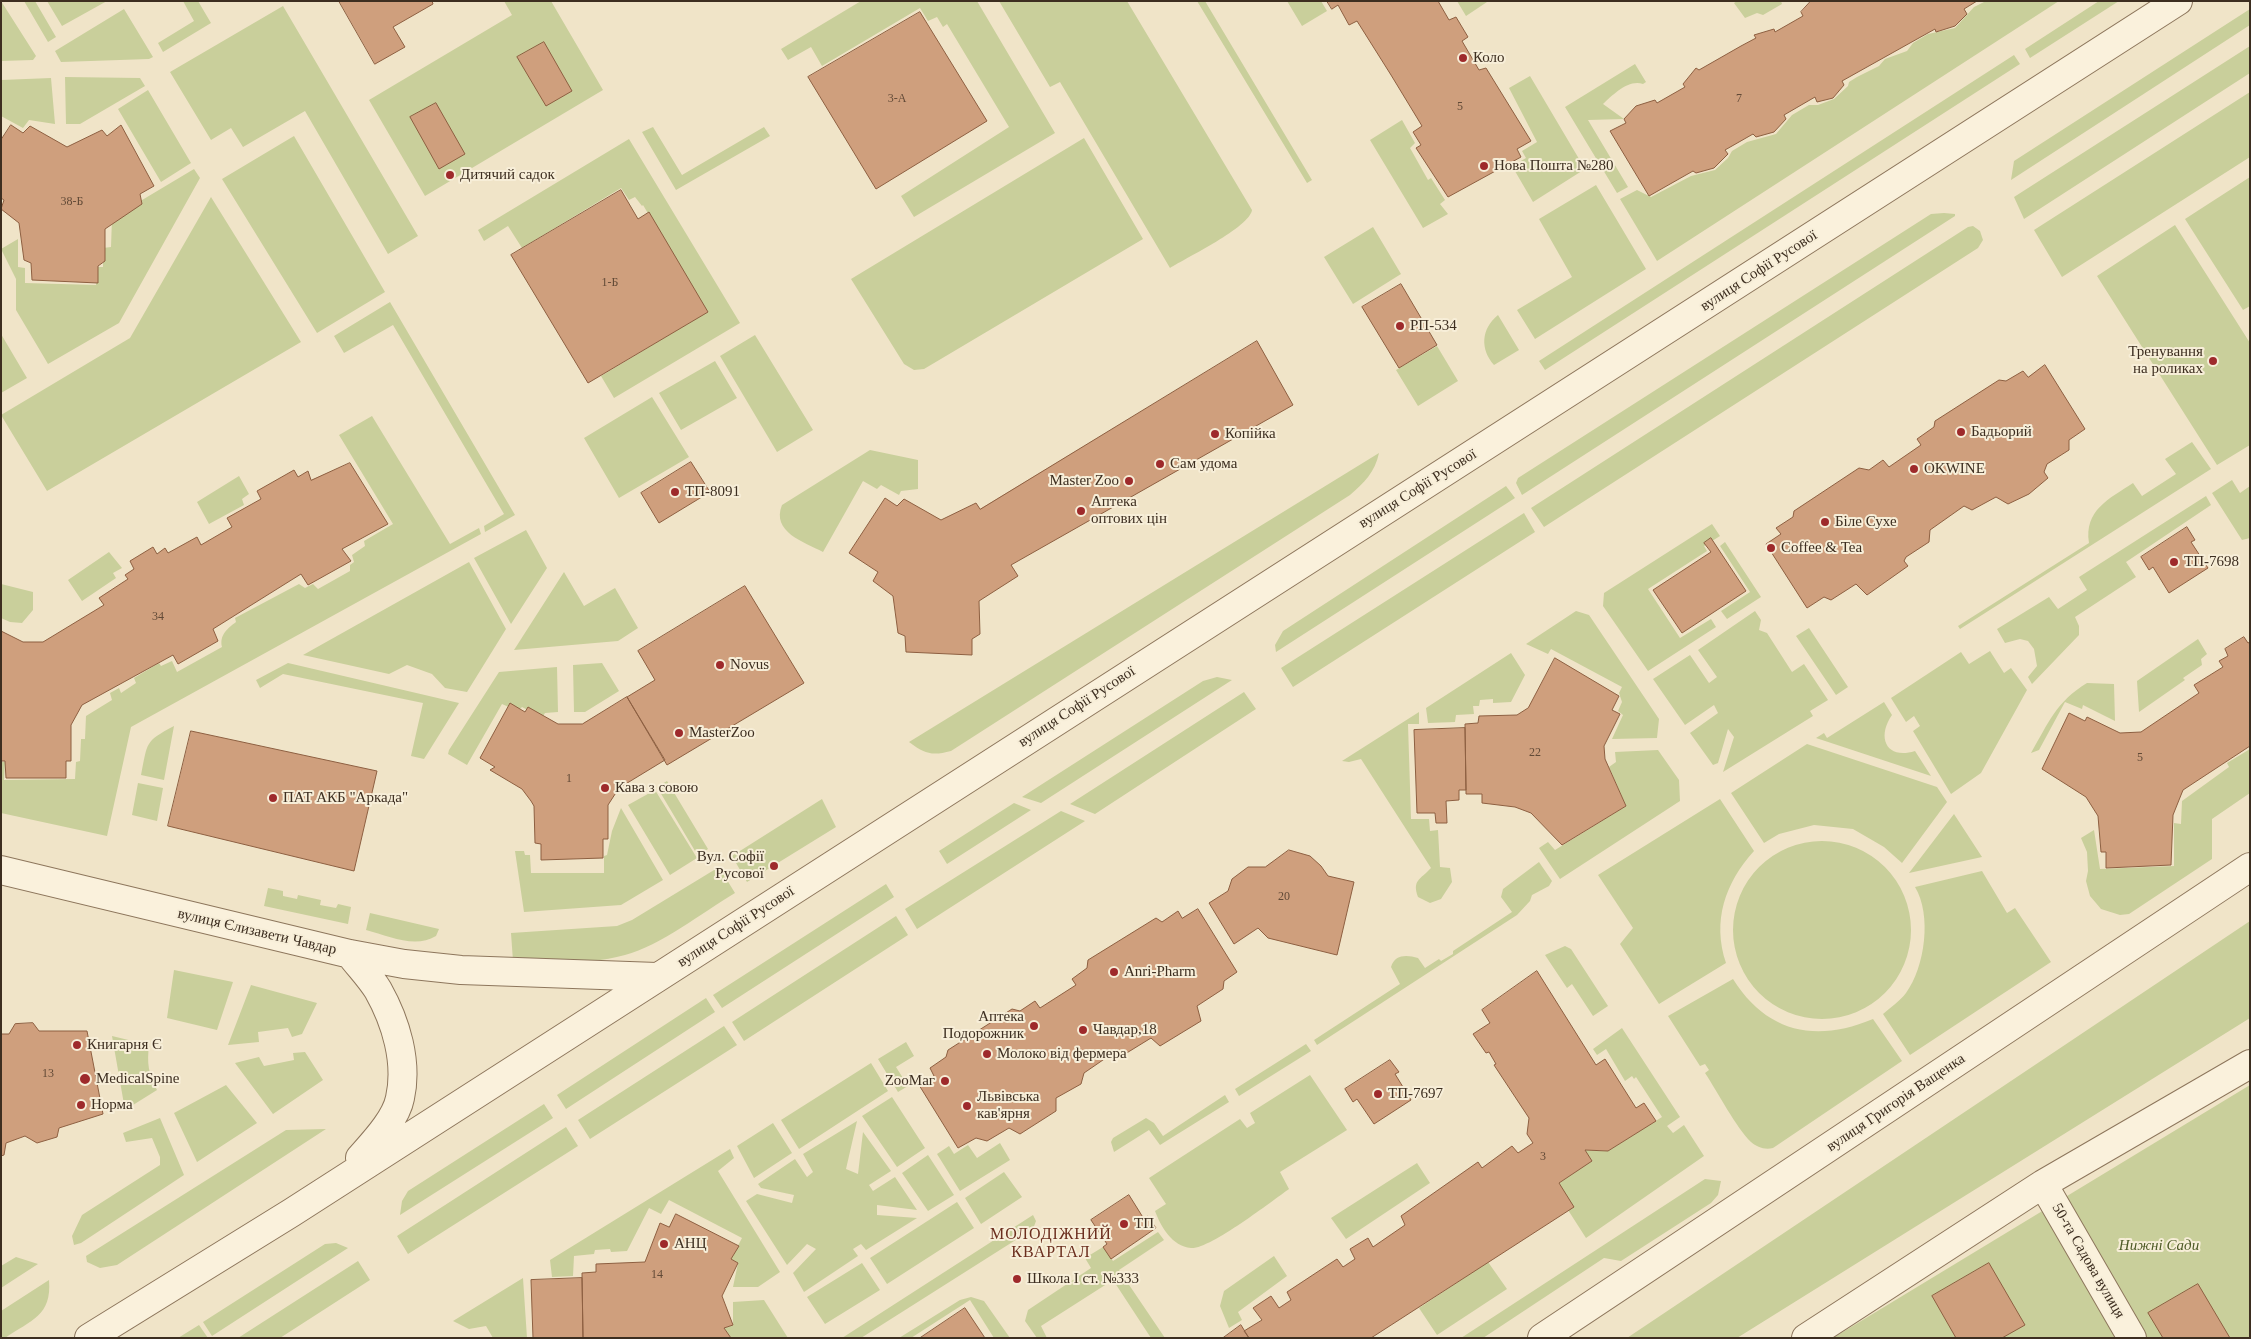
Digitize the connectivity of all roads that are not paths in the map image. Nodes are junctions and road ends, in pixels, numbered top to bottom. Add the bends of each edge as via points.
1 (2178, 1) edge
2 (2250, 867) edge
3 (1, 870) edge
4 (350, 954) junction
5 (657, 977) junction
6 (2250, 1064) edge
7 (343, 1178) junction
8 (2043, 1184) junction
9 (89, 1338) edge
10 (1542, 1338) edge
11 (1806, 1338) edge
12 (2132, 1338) edge

1 - 5 street, вулиця Софії Русової
2 - 10 street, вулиця Григорія Ващенка
3 - 4 street, вулиця Єлизавети Чавдар
4 - 5 street via 461,970
4 - 7 street, вулиця Єлизавети Чавдар via 378,990 395,1028 403,1062 400,1099 384,1129
5 - 7 street, вулиця Єлизавети Чавдар
6 - 8 street
7 - 9 street, вулиця Єлизавети Чавдар
8 - 11 street
8 - 12 street, 50-та Садова вулиця

